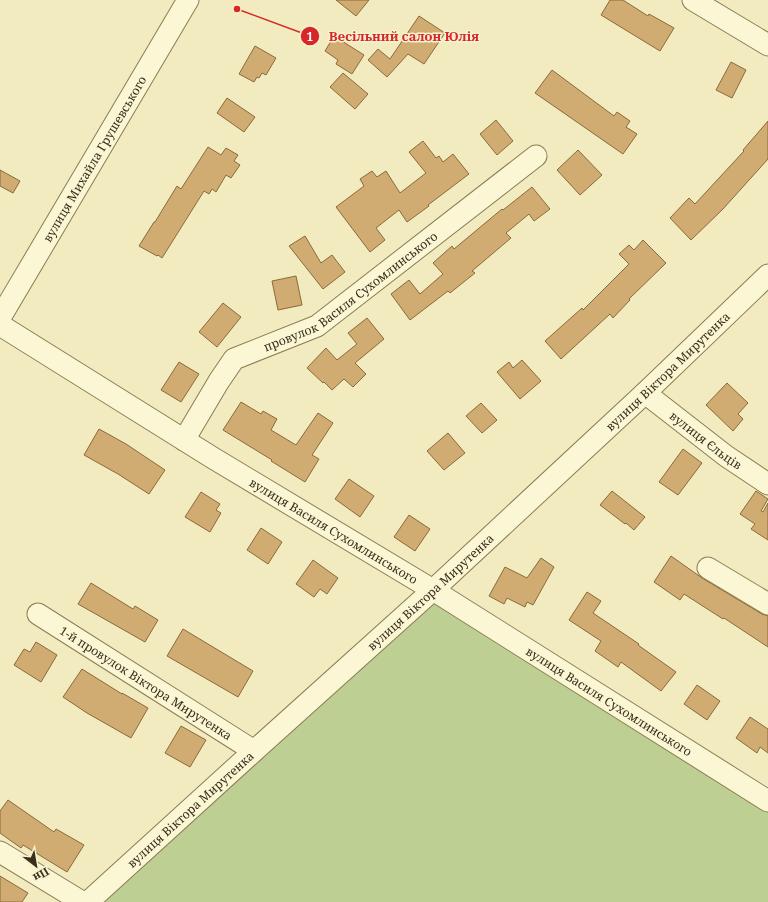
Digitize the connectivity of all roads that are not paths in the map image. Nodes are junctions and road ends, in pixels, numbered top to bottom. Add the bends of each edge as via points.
1 (188, 0) edge
2 (693, 0) edge
3 (768, 45) edge
4 (536, 156) dead end
5 (768, 275) edge
6 (0, 318) edge
7 (0, 325) edge
8 (645, 393) junction
9 (184, 440) junction
10 (768, 484) edge
11 (708, 568) dead end
12 (433, 590) junction
13 (768, 604) edge
14 (38, 614) dead end
15 (254, 751) junction
16 (768, 801) edge
17 (0, 852) edge
18 (82, 902) edge
19 (88, 902) edge

1 - 6 street, вулиця Михайла Грушевського
2 - 3 street
4 - 9 street, провулок Василя Сухомлинського via 317,326 234,360
5 - 8 street, вулиця Віктора Мирутенка
7 - 9 street, вулиця Василя Сухомлинського
8 - 10 street, вулиця Єльців via 726,456
8 - 12 street, вулиця Віктора Мирутенка
9 - 12 street, вулиця Василя Сухомлинського
11 - 13 street
12 - 15 street, вулиця Віктора Мирутенка
12 - 16 street, вулиця Василя Сухомлинського
14 - 15 street, 1-й провулок Віктора Мирутенка
15 - 19 street, вулиця Віктора Мирутенка
17 - 18 street

